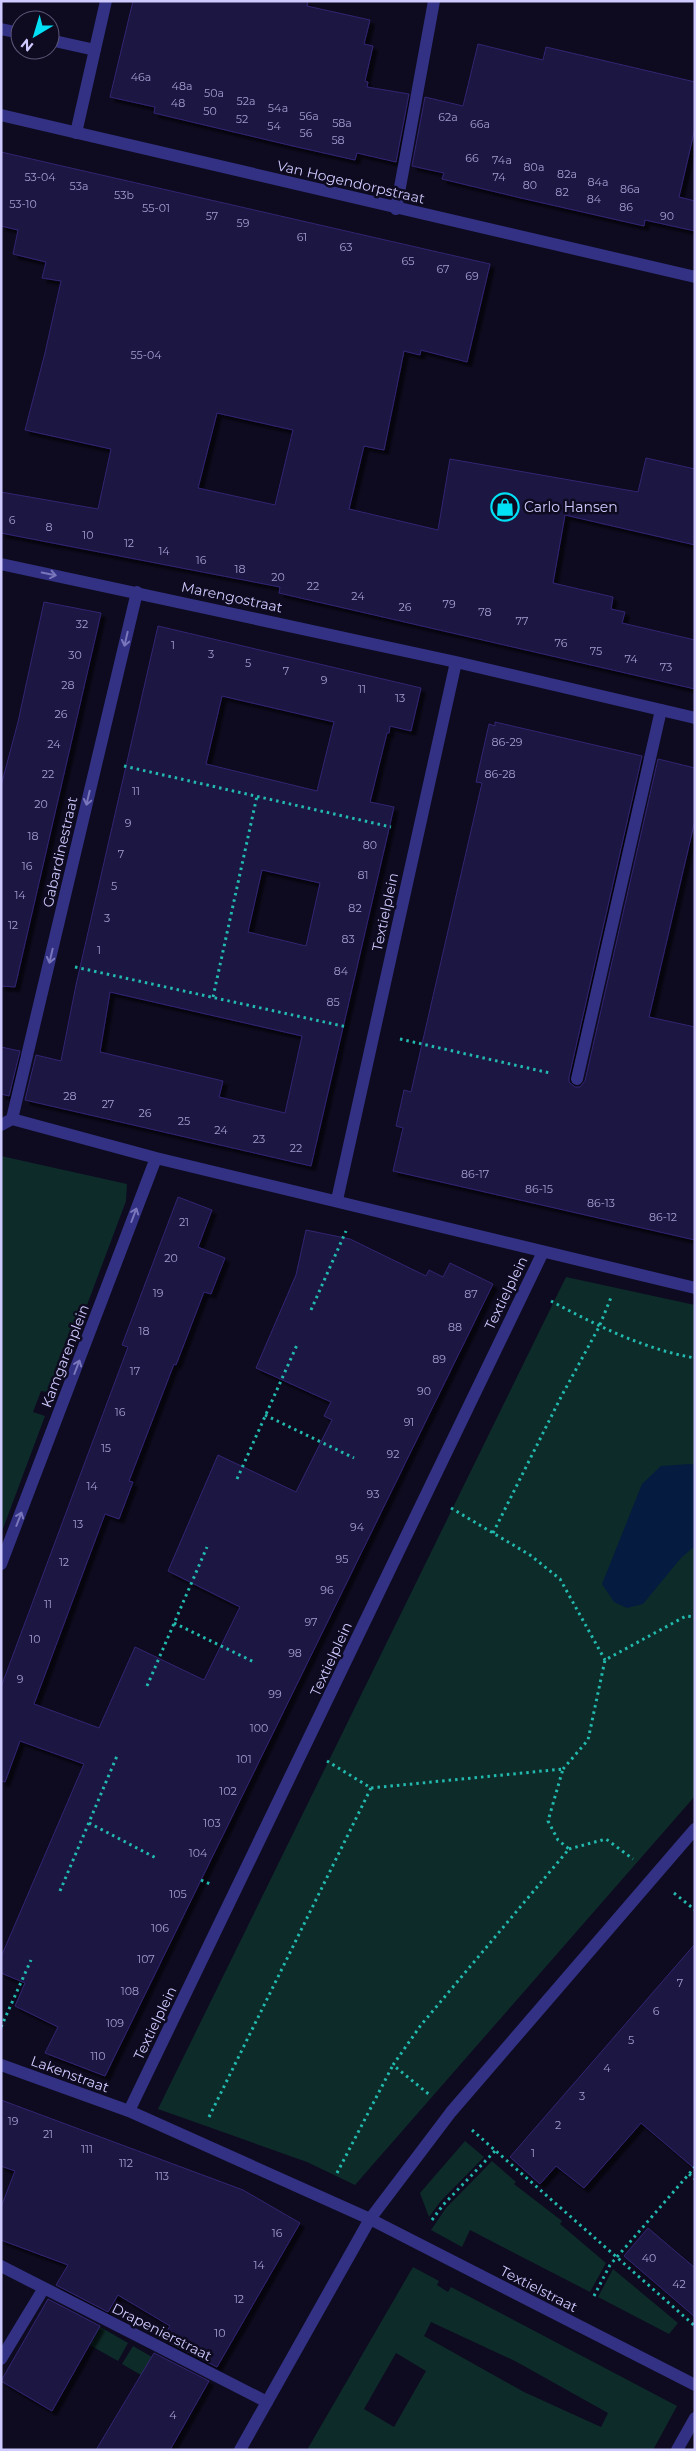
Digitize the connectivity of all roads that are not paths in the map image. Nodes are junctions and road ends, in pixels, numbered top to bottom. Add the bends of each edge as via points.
1 (106, 1) edge
2 (434, 1) edge
3 (60, 42) edge
4 (95, 50) junction
5 (1, 115) edge
6 (76, 133) junction
7 (396, 208) junction
8 (695, 277) edge
9 (1, 564) edge
10 (137, 592) junction
11 (456, 662) junction
12 (661, 710) junction
13 (695, 718) edge
14 (577, 1079) road end
15 (6, 1122) edge
16 (156, 1158) junction
17 (337, 1200) junction
18 (543, 1252) junction
19 (695, 1288) edge
20 (1, 1564) edge
21 (695, 1828) edge
22 (1, 2065) edge
23 (129, 2111) junction
24 (370, 2218) junction
25 (1, 2266) edge
26 (44, 2288) junction
27 (1, 2359) edge
28 (695, 2385) edge
29 (267, 2402) junction
30 (695, 2418) edge
31 (240, 2450) edge
32 (677, 2450) edge

1 - 4 street
2 - 7 street
3 - 4 street
4 - 6 street
5 - 6 street, Van Hogendorpstraat
6 - 7 street, Van Hogendorpstraat
7 - 8 street, Van Hogendorpstraat
9 -> 10 street, Marengostraat
10 - 11 street, Marengostraat
10 -> 15 street, Gabardinestraat via 49,961
11 - 12 street
11 - 17 street, Textielplein
12 - 13 street
12 - 14 street
15 - 16 street
16 - 17 street
20 -> 16 street, Kamgarenplein
17 - 18 street, Textielplein
18 - 19 street, Textielplein
18 - 23 street, Textielplein
21 - 24 street via 452,2112
22 - 23 street, Lakenstraat
23 - 24 street
24 - 28 street, Textielstraat
24 - 29 street
25 - 26 street, Drapenierstraat
26 - 27 street
26 - 29 street, Drapenierstraat
29 - 31 street
30 - 32 street

